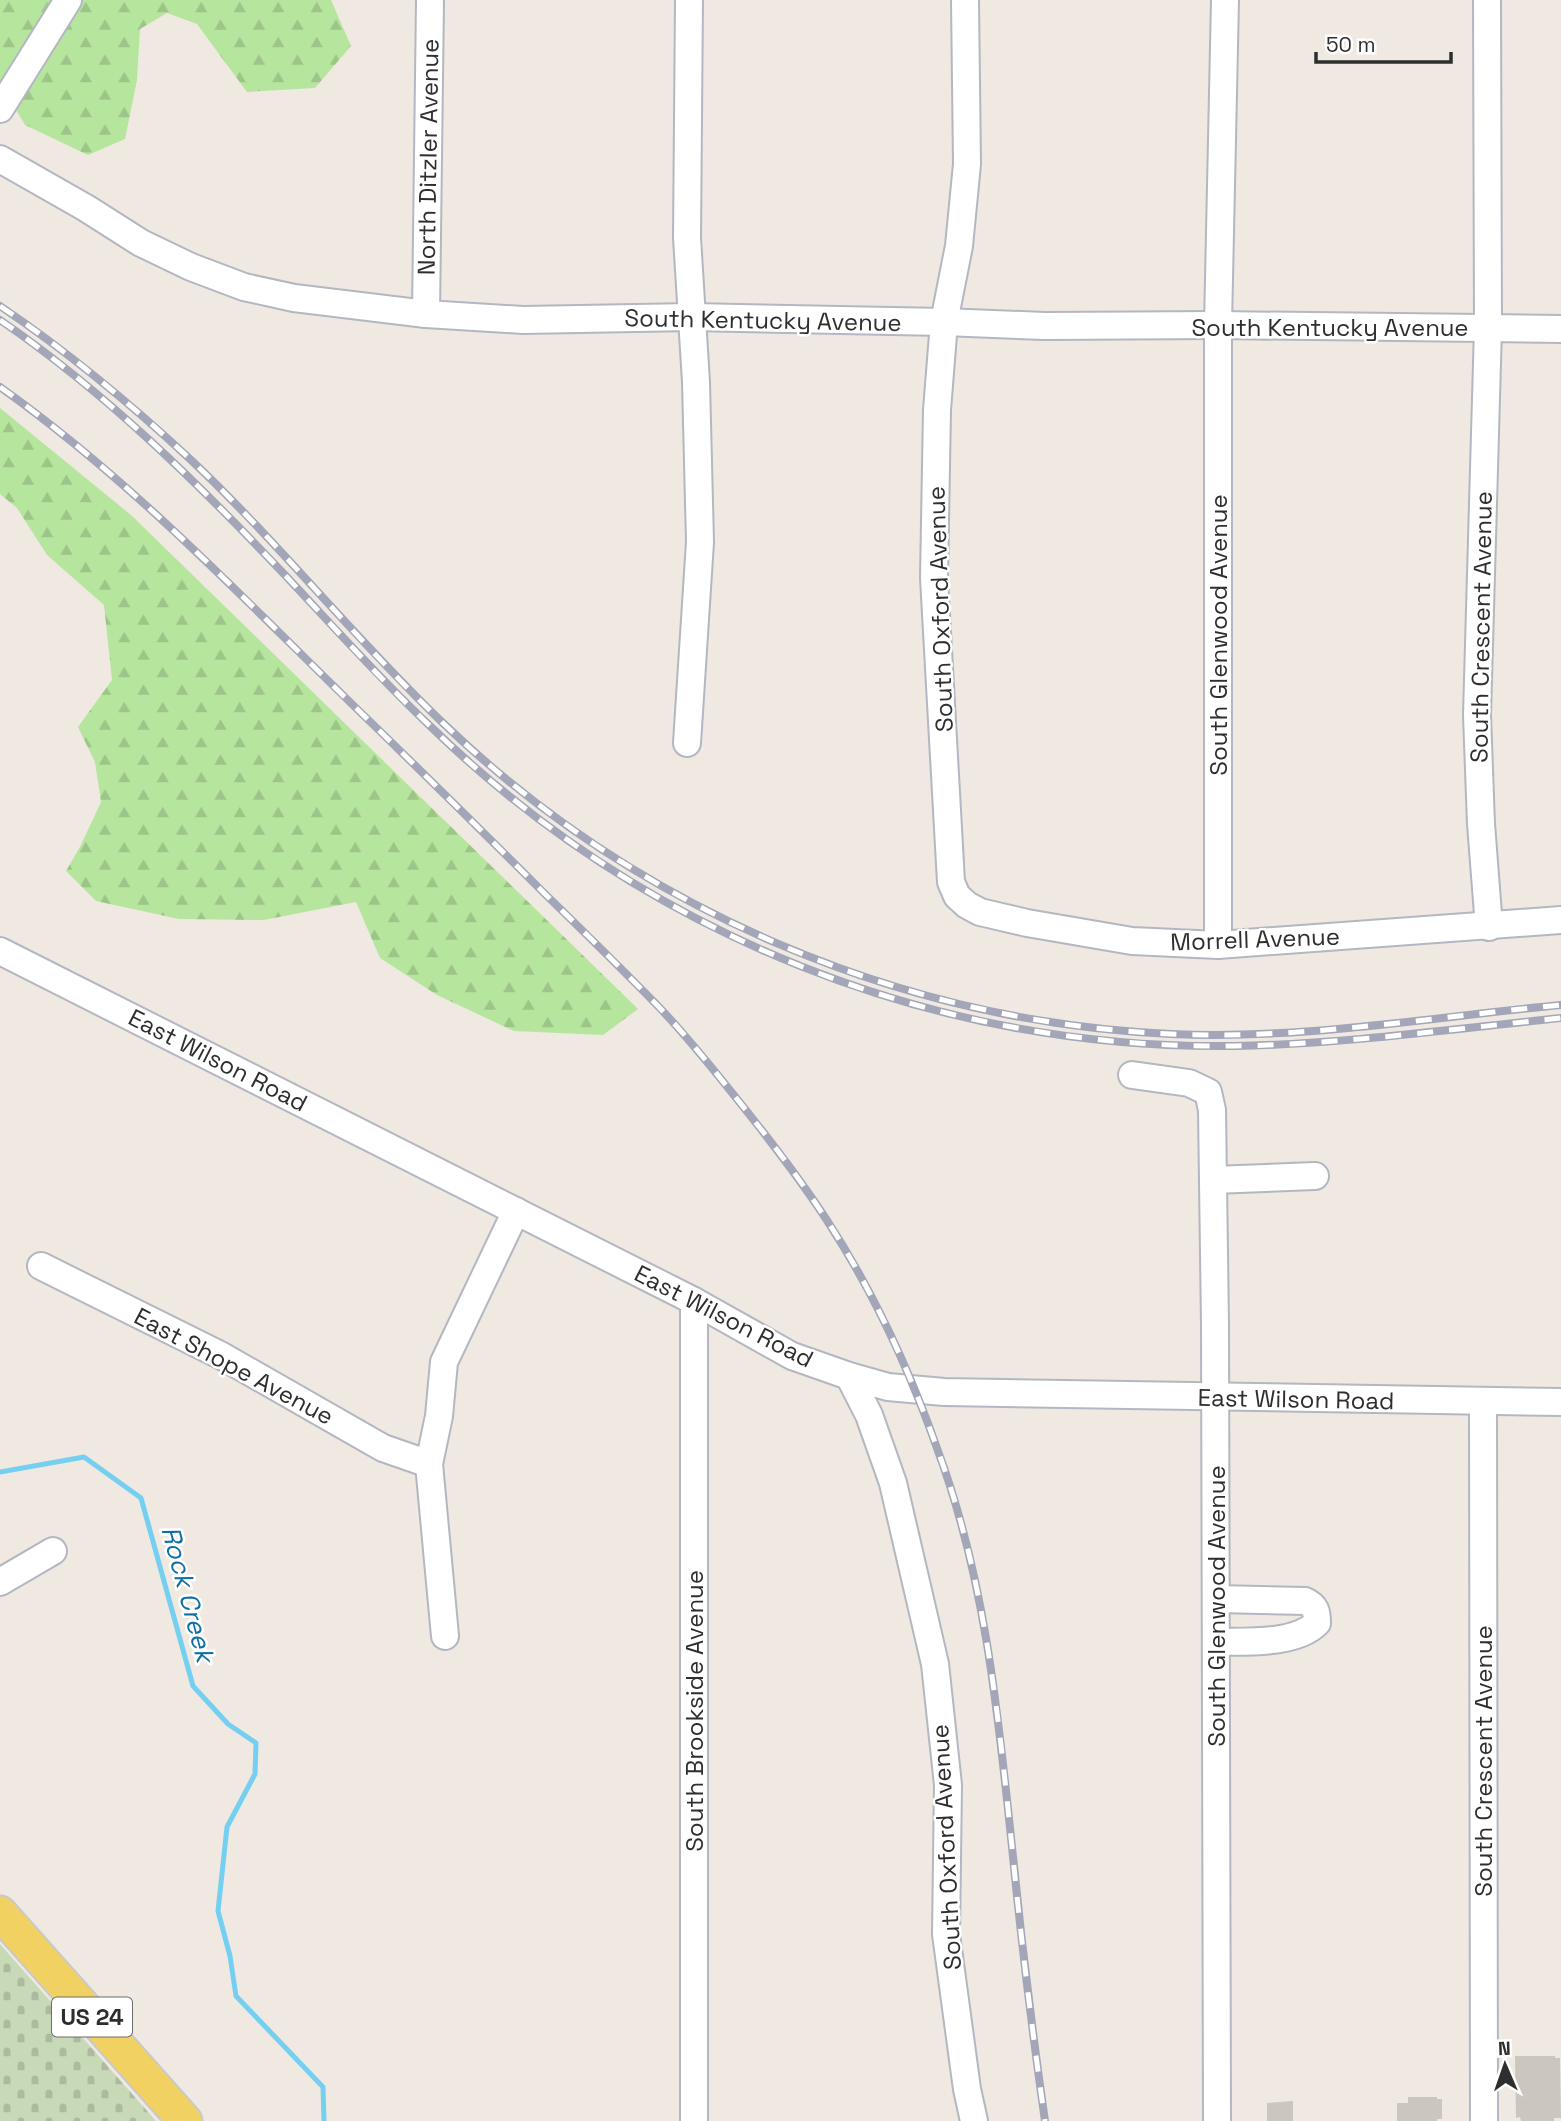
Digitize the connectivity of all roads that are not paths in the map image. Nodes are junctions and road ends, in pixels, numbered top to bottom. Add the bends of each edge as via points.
1 (68, 0) edge
2 (430, 0) edge
3 (689, 0) edge
4 (965, 0) edge
5 (1225, 0) edge
6 (1488, 0) edge
7 (0, 109) edge
8 (0, 159) edge
9 (426, 314) junction
10 (692, 317) junction
11 (944, 322) junction
12 (1219, 326) junction
13 (1488, 328) junction
14 (1561, 329) edge
15 (687, 743) dead end
16 (957, 895) joint
17 (1561, 920) edge
18 (1489, 926) junction
19 (1218, 945) junction
20 (0, 951) edge
21 (1132, 1075) dead end
22 (1315, 1177) dead end
23 (1213, 1180) junction
24 (516, 1211) junction
25 (41, 1266) dead end
26 (694, 1301) junction
27 (849, 1376) junction
28 (1216, 1398) junction
29 (1483, 1401) junction
30 (1561, 1402) edge
31 (429, 1464) junction
32 (53, 1551) dead end
33 (0, 1582) edge
34 (1216, 1599) junction
35 (445, 1636) dead end
36 (1216, 1642) junction
37 (0, 1913) edge
38 (186, 2121) edge
39 (694, 2121) edge
40 (974, 2121) edge
41 (1217, 2121) edge
42 (1484, 2121) edge

1 - 7 street
2 - 9 street, North Ditzler Avenue
3 - 10 street via 687,238
4 - 11 street, South Oxford Avenue via 967,164 959,246
5 - 12 street, South Glenwood Avenue
6 - 13 street, South Crescent Avenue
8 - 9 street, South Kentucky Avenue via 141,243 230,282 294,298
9 - 10 street, South Kentucky Avenue via 523,320
10 - 11 street, South Kentucky Avenue
10 - 15 street via 700,542
11 - 12 street, South Kentucky Avenue via 1044,327
11 - 16 street, South Oxford Avenue via 937,410 934,578 951,882
12 - 13 street, South Kentucky Avenue
12 - 19 street, South Glenwood Avenue
13 - 14 street, South Kentucky Avenue
13 - 18 street, South Crescent Avenue via 1477,715
16 - 19 street, Morrell Avenue via 980,912 1027,923 1132,941
17 - 18 street, Morrell Avenue
18 - 19 street, Morrell Avenue
20 - 24 street, East Wilson Road
21 - 23 street, South Glenwood Avenue via 1189,1083 1208,1092
22 - 23 street
23 - 28 street, South Glenwood Avenue
24 - 26 street, East Wilson Road
24 - 31 street via 444,1362
25 - 31 street, East Shope Avenue via 222,1356 383,1448
26 - 27 street, East Wilson Road via 792,1356
26 - 39 street, South Brookside Avenue
27 - 28 street, East Wilson Road via 888,1387 944,1392
27 - 40 street, South Oxford Avenue via 869,1415 893,1483 934,1664 948,1785 946,1934
28 - 29 street, East Wilson Road
28 - 34 street, South Glenwood Avenue
29 - 30 street, East Wilson Road
29 - 42 street, South Crescent Avenue
31 - 35 street
32 - 33 street
34 - 36 street, South Glenwood Avenue
34 - 36 street via 1305,1601 1317,1613 1311,1630 1287,1638
36 - 41 street, South Glenwood Avenue
37 - 38 main road, US 24

